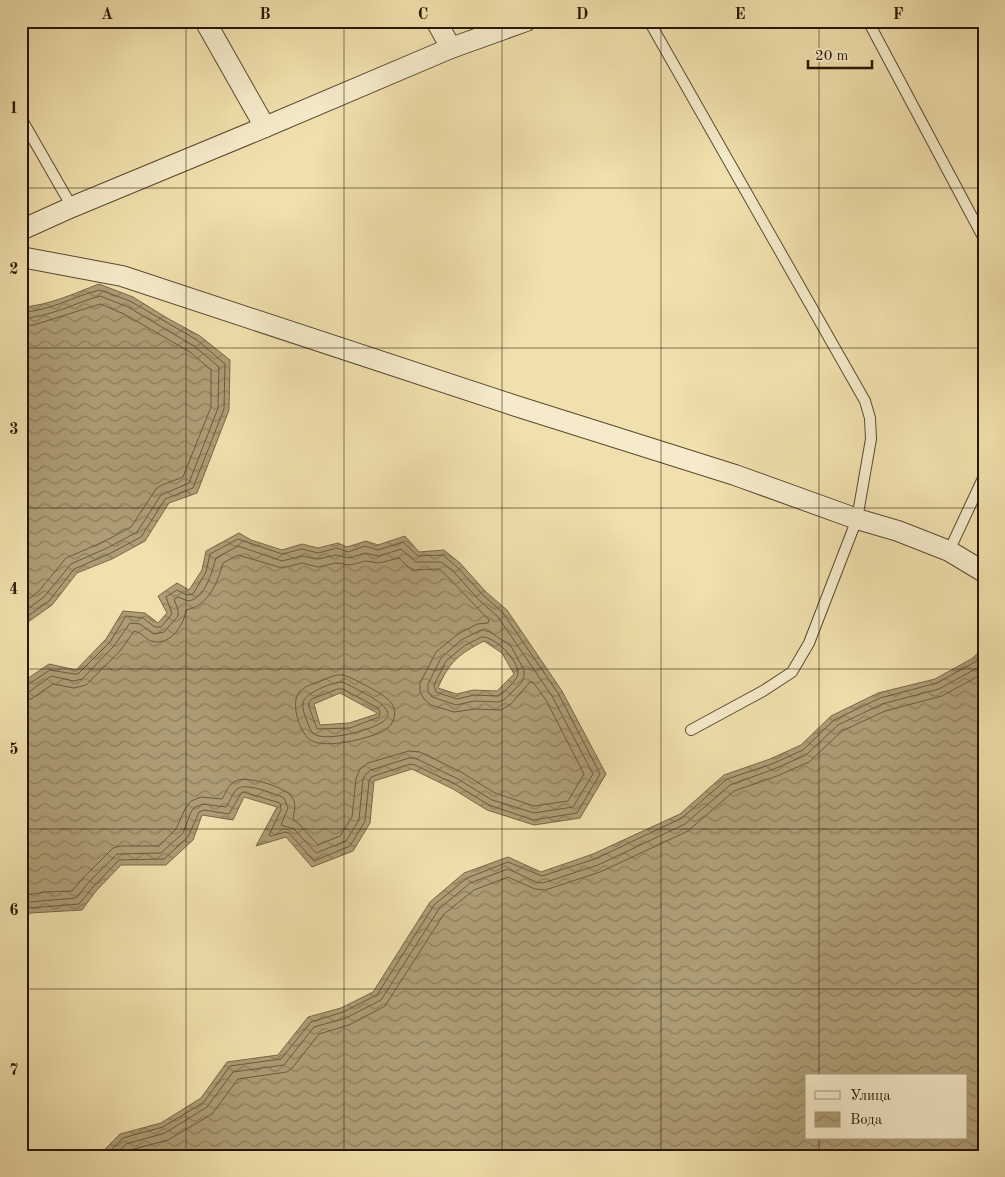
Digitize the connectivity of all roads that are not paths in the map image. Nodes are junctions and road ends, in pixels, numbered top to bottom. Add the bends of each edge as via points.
1 (205, 21) edge
2 (436, 21) edge
3 (526, 21) edge
4 (649, 21) edge
5 (868, 21) edge
6 (451, 48) junction
7 (21, 118) edge
8 (265, 127) junction
9 (72, 207) junction
10 (21, 230) edge
11 (984, 239) edge
12 (21, 258) edge
13 (984, 476) edge
14 (856, 519) junction
15 (949, 551) junction
16 (984, 572) edge
17 (691, 730) dead end

1 - 8 street
2 - 6 street
3 - 6 street
4 - 14 lane via 865,400 871,439
5 - 11 lane
6 - 8 street
7 - 9 lane
8 - 9 street
9 - 10 street
12 - 14 street via 122,276 735,475
13 - 15 lane
14 - 15 street
14 - 17 lane via 809,643 792,672
15 - 16 street

